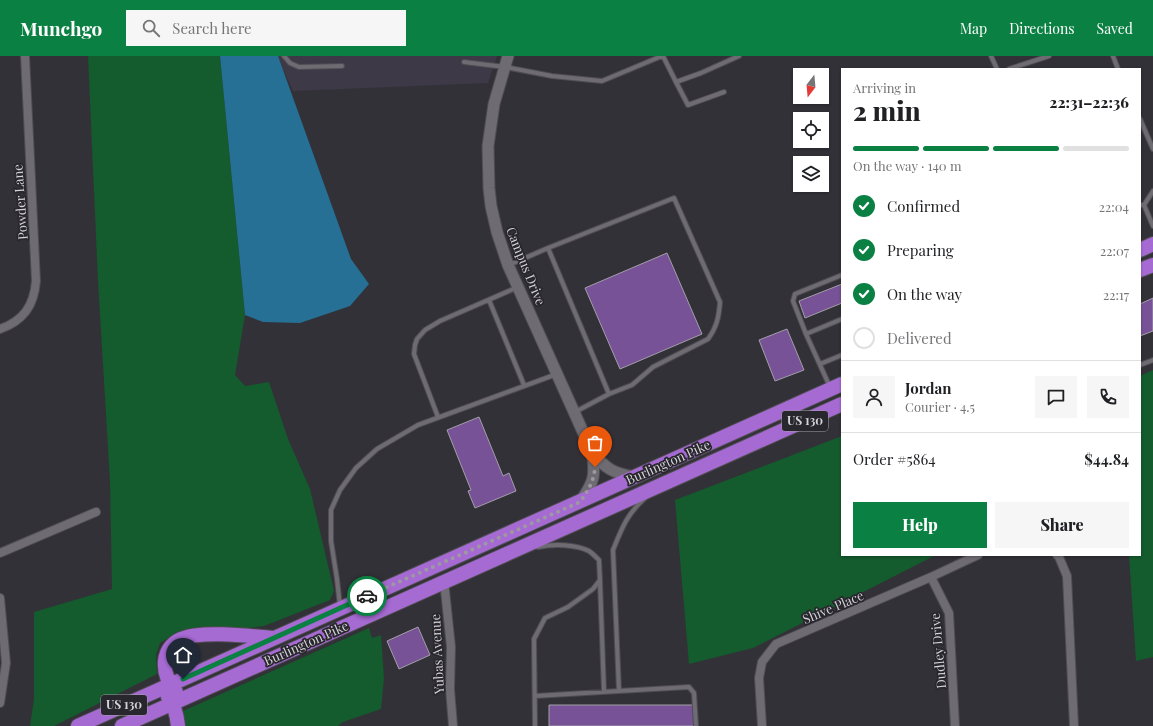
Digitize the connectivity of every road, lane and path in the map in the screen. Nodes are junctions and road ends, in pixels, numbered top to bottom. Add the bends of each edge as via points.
1 (25, 56) edge
2 (284, 56) edge
3 (473, 56) edge
4 (508, 56) edge
5 (662, 56) edge
6 (739, 56) edge
7 (991, 56) edge
8 (1049, 56) edge
9 (1113, 56) edge
10 (464, 62) dead end
11 (470, 62) junction
12 (342, 66) dead end
13 (505, 67) junction
14 (997, 68) edge
15 (1012, 68) edge
16 (1118, 68) edge
17 (676, 82) junction
18 (724, 92) dead end
19 (1141, 121) edge
20 (1153, 149) edge
21 (1153, 191) edge
22 (1142, 205) edge
23 (1153, 226) edge
24 (1153, 244) edge
25 (548, 248) junction
26 (1141, 250) edge
27 (508, 265) junction
28 (1153, 265) edge
29 (1141, 270) edge
30 (841, 274) edge
31 (518, 287) junction
32 (489, 300) junction
33 (841, 319) edge
34 (0, 329) edge
35 (806, 334) junction
36 (841, 355) edge
37 (1153, 360) edge
38 (820, 364) junction
39 (1141, 364) edge
40 (557, 374) junction
41 (524, 386) junction
42 (836, 387) edge
43 (609, 394) junction
44 (841, 404) edge
45 (574, 412) junction
46 (438, 417) junction
47 (592, 452) junction
48 (634, 477) junction
49 (661, 485) junction
50 (580, 502) junction
51 (96, 512) dead end
52 (514, 550) junction
53 (0, 553) edge
54 (976, 556) edge
55 (1058, 556) edge
56 (931, 577) junction
57 (600, 580) junction
58 (444, 581) junction
59 (0, 598) edge
60 (340, 608) junction
61 (274, 638) junction
62 (165, 687) junction
63 (619, 691) junction
64 (604, 692) junction
65 (535, 696) junction
66 (179, 700) junction
67 (0, 703) edge
68 (78, 726) edge
69 (122, 726) edge
70 (178, 726) edge
71 (453, 726) edge
72 (535, 726) edge
73 (696, 726) edge
74 (762, 726) edge
75 (955, 726) edge
76 (1074, 726) edge

1 - 34 street, Powder Lane via 36,282 34,296 28,309 15,322
2 - 12 lane via 290,63 299,67
3 - 11 lane
4 - 13 street, Campus Drive
5 - 13 lane via 602,81 552,76
5 - 17 lane
6 - 17 lane
7 - 14 lane
8 - 15 lane
9 - 16 lane
10 - 11 lane
11 - 13 lane
13 - 27 street, Campus Drive via 494,104 488,146 488,168 491,206
17 - 18 lane via 688,105
19 - 20 lane
21 - 22 lane
22 - 23 lane
24 - 26 highway
25 - 27 lane
25 - 43 lane
25 - 43 lane via 674,198 720,302 719,317 708,338 653,367 632,385
27 - 31 street, Campus Drive
28 - 29 highway
30 - 35 lane via 795,294 793,301
31 - 32 lane
31 - 40 street, Campus Drive
32 - 41 lane
32 - 46 lane via 440,321 425,330 417,339 414,354
33 - 35 lane
35 - 38 lane
36 - 38 lane
37 - 39 lane
38 - 42 lane
40 - 41 lane
40 - 45 street, Campus Drive
41 - 46 lane
42 - 48 highway, Burlington Pike / US 130
43 - 45 lane
44 - 49 highway, Burlington Pike / US 130
45 - 47 street, Campus Drive
46 - 60 lane via 418,425 377,449 356,468 340,490 331,510 331,542
47 - 48 street, Campus Drive via 612,471
47 - 50 street, Campus Drive via 595,467 593,479
48 - 50 highway, Burlington Pike / US 130
49 - 52 highway, Burlington Pike / US 130
49 - 63 lane via 634,508 621,528 613,550
50 - 60 highway, Burlington Pike / US 130
51 - 53 street
52 - 57 lane via 545,545 571,546 589,552 598,560
52 - 58 highway, Burlington Pike / US 130
54 - 56 street, Shive Place
55 - 76 street via 1067,576
56 - 74 street, Shive Place via 776,644 762,662 759,678
56 - 75 street, Dudley Drive via 949,613
57 - 64 lane
57 - 65 lane via 593,589 568,607 545,618 534,639
58 - 66 highway, Burlington Pike / US 130
58 - 71 street, Yubas Avenue via 451,647 450,689
59 - 67 street via 6,663
60 - 61 highway, Burlington Pike / US 130
61 - 62 highway, Burlington Pike / US 130
61 - 62 highway via 207,635 181,639 167,652
62 - 66 highway via 166,694
62 - 68 highway, Burlington Pike / US 130
63 - 64 lane
63 - 73 lane via 688,687 694,693
64 - 65 lane
65 - 72 lane
66 - 69 highway, Burlington Pike / US 130
66 - 70 highway

